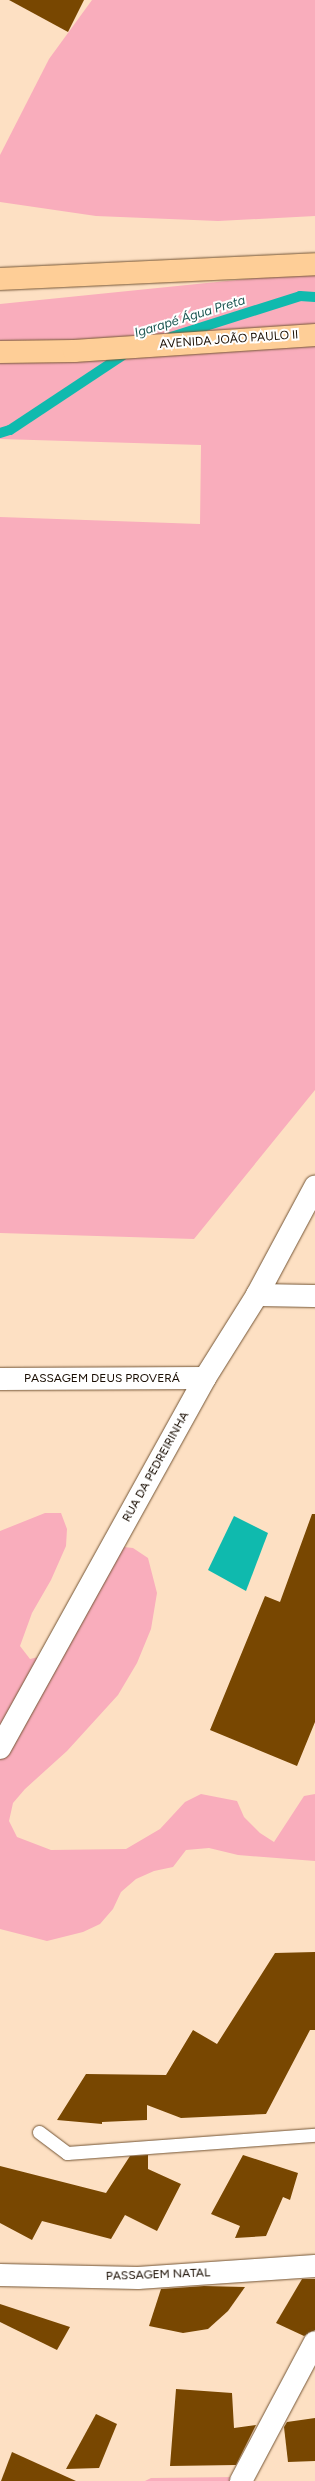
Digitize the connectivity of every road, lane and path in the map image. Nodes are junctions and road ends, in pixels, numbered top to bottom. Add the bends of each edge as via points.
1 (315, 264) edge
2 (0, 279) edge
3 (315, 335) edge
4 (0, 352) edge
5 (315, 1187) edge
6 (257, 1295) junction
7 (315, 1296) edge
8 (205, 1378) junction
9 (0, 1379) edge
10 (0, 1748) edge
11 (39, 2132) dead end
12 (315, 2135) edge
13 (315, 2266) edge
14 (0, 2275) edge
15 (315, 2342) edge
16 (241, 2481) edge

1 - 2 main road
3 - 4 main road, AVENIDA JOÃO PAULO II via 74,351
5 - 6 street, RUA DA PEDREIRINHA
6 - 7 street
6 - 8 street, RUA DA PEDREIRINHA
8 - 9 street, PASSAGEM DEUS PROVERÁ
8 - 10 street, RUA DA PEDREIRINHA
11 - 12 lane via 67,2153
13 - 14 street, PASSAGEM NATAL via 138,2278
15 - 16 street

